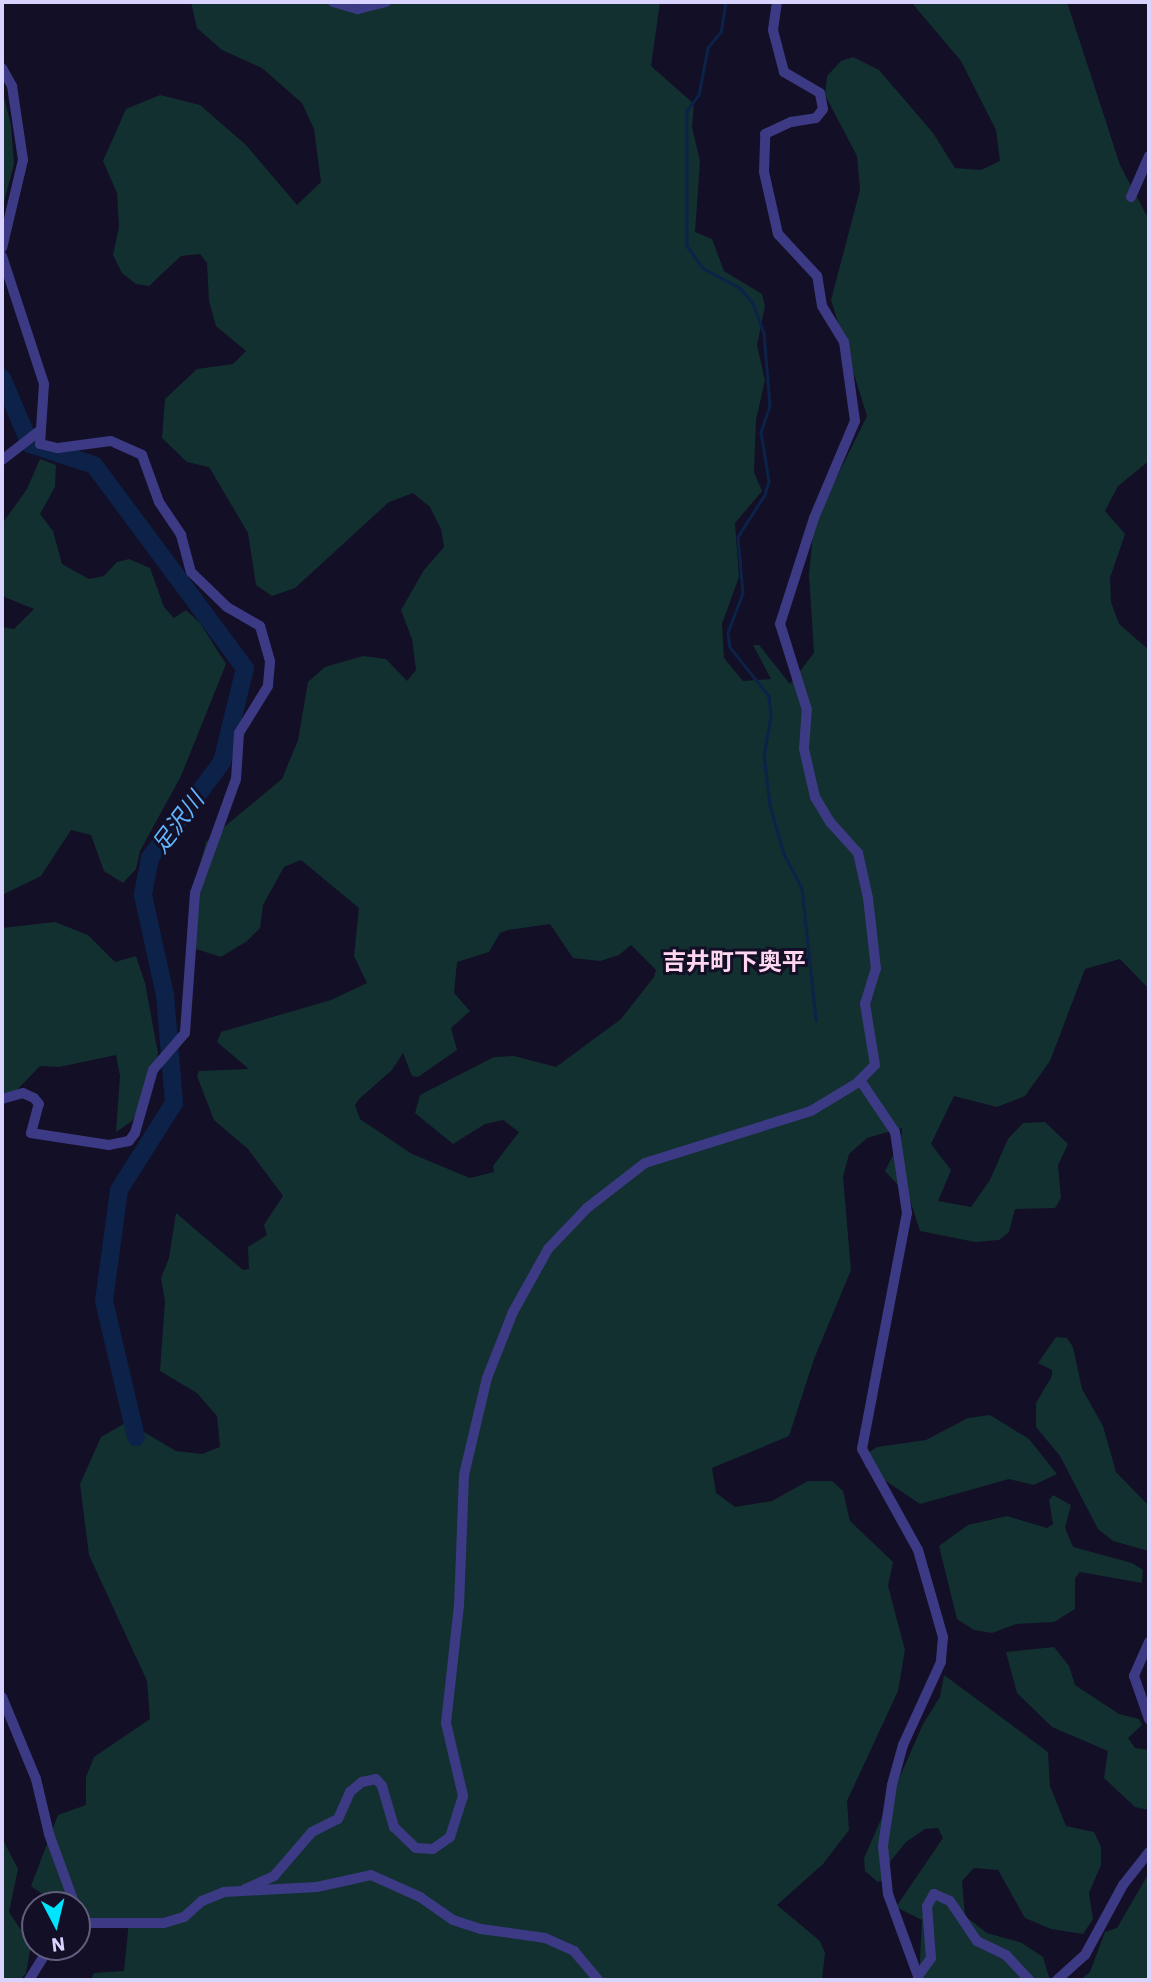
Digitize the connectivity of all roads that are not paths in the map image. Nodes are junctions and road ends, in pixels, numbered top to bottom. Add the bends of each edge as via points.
1 (332, 2) edge
2 (386, 2) edge
3 (777, 2) edge
4 (2, 68) edge
5 (1149, 156) edge
6 (1131, 197) dead end
7 (2, 248) edge
8 (2, 256) edge
9 (38, 432) junction
10 (2, 460) edge
11 (860, 1080) junction
12 (2, 1099) edge
13 (1149, 1642) edge
14 (2, 1697) edge
15 (1149, 1719) edge
16 (1149, 1853) edge
17 (245, 1889) junction
18 (70, 1891) edge
19 (91, 1920) edge
20 (41, 1961) edge
21 (29, 1980) edge
22 (598, 1980) edge
23 (1029, 1980) edge
24 (1057, 1980) edge

1 - 2 street via 358,9
3 - 11 street via 773,30 784,72 820,93 823,109 816,118 773,127 765,134 764,172 778,234 817,276 822,306 844,342 855,421 814,518 780,624 807,710 804,749 816,797 830,822 858,853 868,898 876,969 864,1004 875,1065
4 - 7 street via 12,86 23,160
5 - 6 street
8 - 9 street via 44,384
9 - 10 street
9 - 12 street via 42,447 111,441 142,455 159,502 181,535 191,572 227,607 260,626 270,662 268,686 239,733 236,779 195,893 185,1033 153,1070 135,1133 129,1141 109,1144 31,1133 39,1104 34,1098 23,1093
11 - 17 street via 811,1111 645,1163 587,1208 548,1248 513,1312 487,1378 464,1475 459,1606 446,1723 463,1796 450,1837 433,1849 416,1848 394,1827 382,1786 376,1779 362,1782 350,1792 338,1819 312,1832 274,1876
11 - 23 street via 895,1132 907,1213 862,1449 918,1550 943,1637 941,1662 903,1745 892,1785 883,1846 888,1894 918,1976 931,1958 927,1906 934,1894 950,1901 977,1941 1006,1955
13 - 15 street via 1134,1676
14 - 18 street via 36,1779
16 - 24 street via 1123,1885 1084,1955
17 - 19 street via 202,1901 184,1917 163,1923
17 - 22 street via 317,1887 371,1875 420,1897 453,1920 545,1938 574,1951
20 - 21 street

